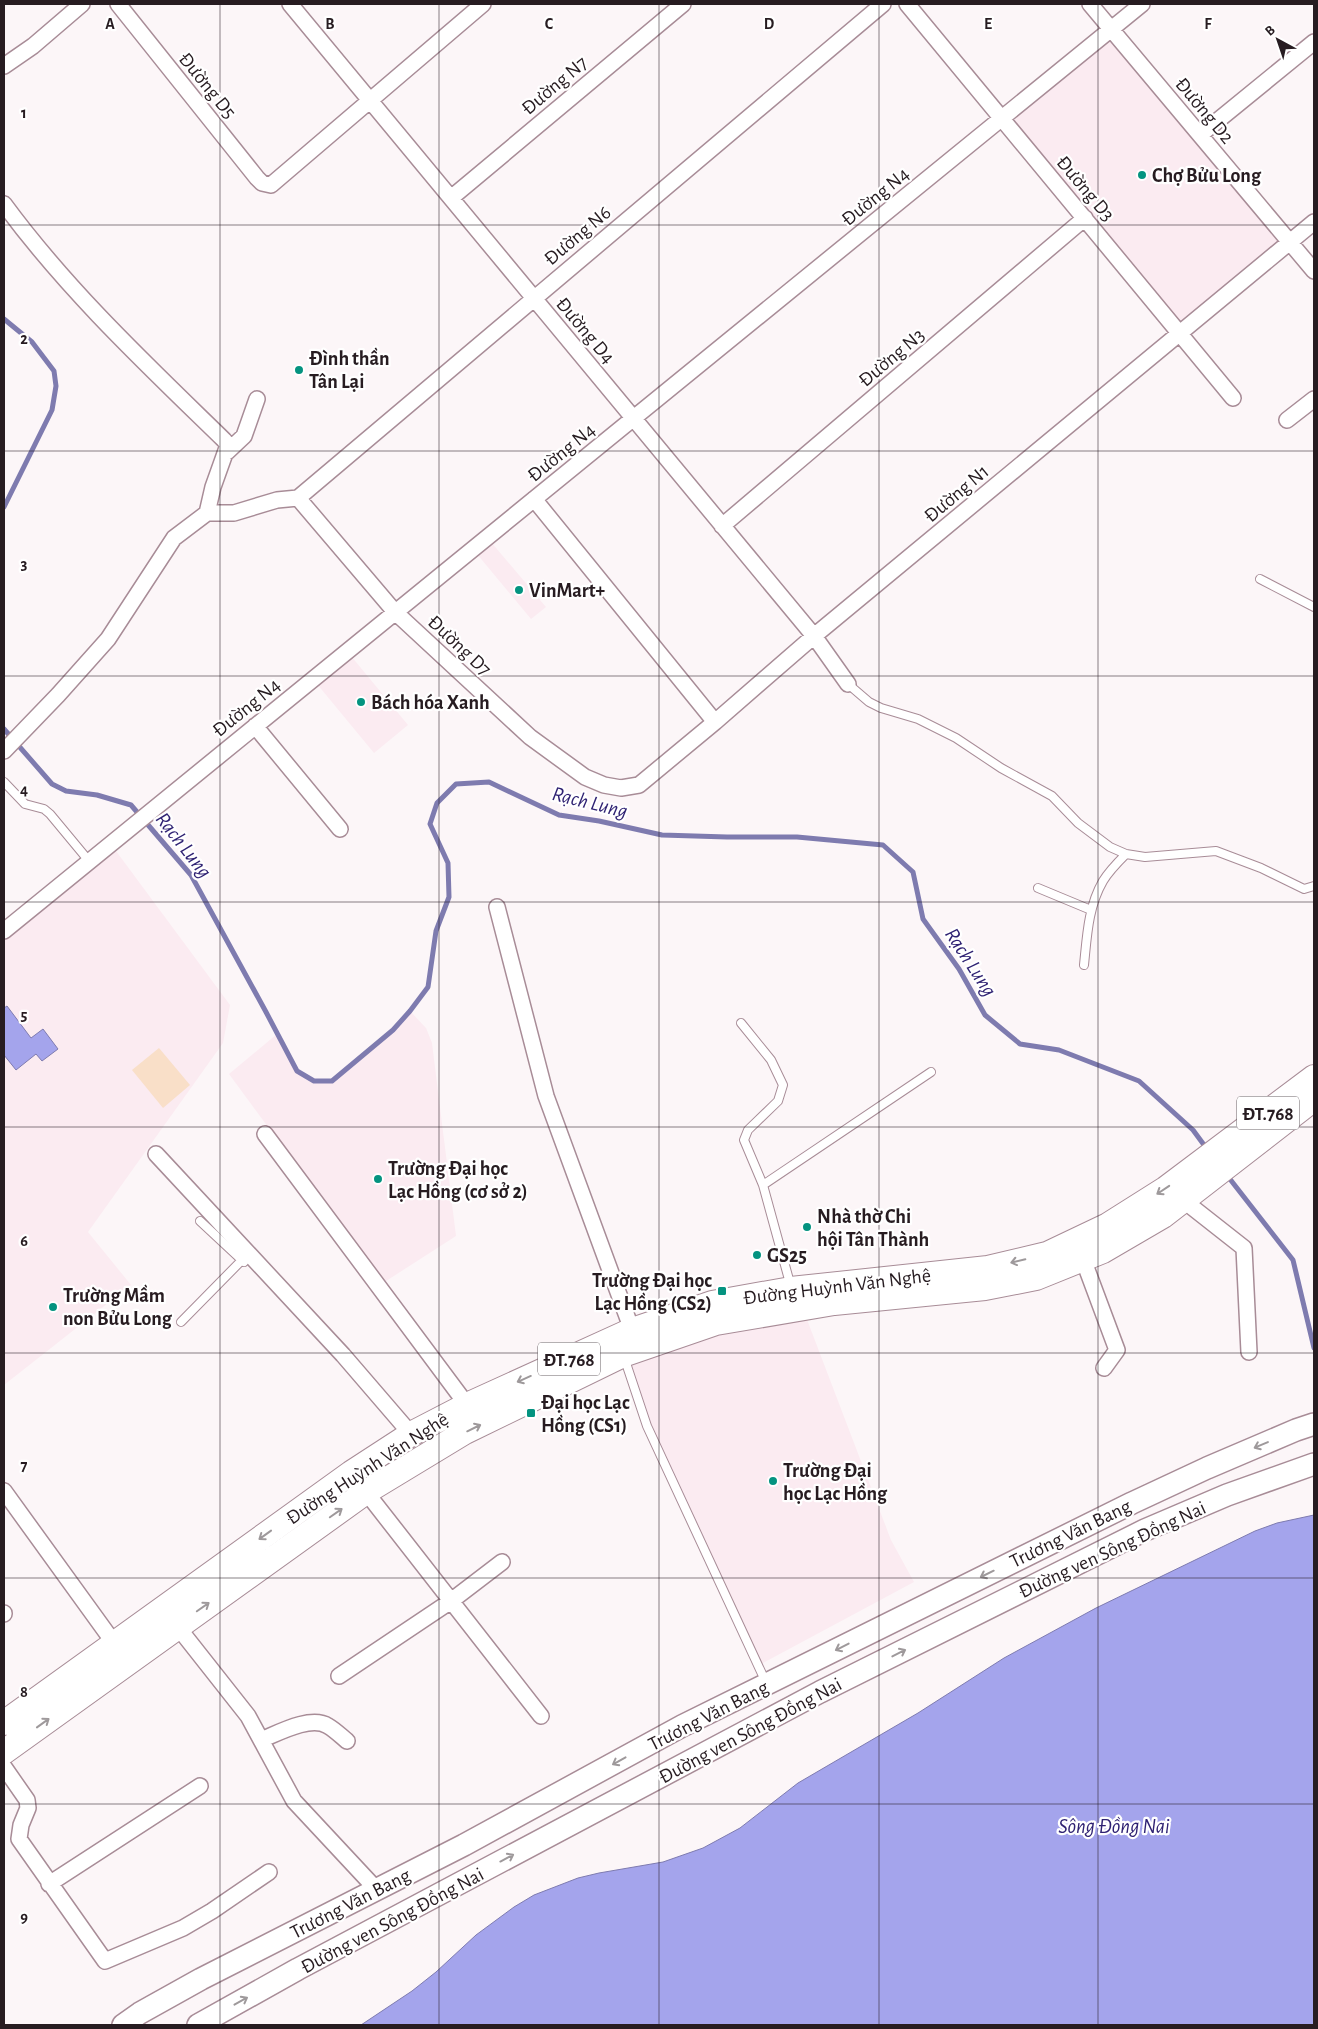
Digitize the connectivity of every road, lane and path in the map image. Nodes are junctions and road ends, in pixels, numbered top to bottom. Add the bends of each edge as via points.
1 (82, 4) edge
2 (118, 4) edge
3 (290, 4) edge
4 (482, 4) edge
5 (683, 4) edge
6 (883, 4) edge
7 (907, 4) edge
8 (1090, 4) edge
9 (1142, 4) edge
10 (1112, 29) junction
11 (1314, 42) edge
12 (4, 66) edge
13 (370, 100) junction
14 (1002, 118) junction
15 (1200, 136) junction
16 (451, 198) junction
17 (4, 204) edge
18 (1085, 218) junction
19 (1314, 222) edge
20 (1289, 243) junction
21 (1314, 271) edge
22 (534, 298) junction
23 (1180, 333) junction
24 (1233, 398) dead end
25 (257, 399) dead end
26 (1314, 399) edge
27 (633, 418) junction
28 (1287, 420) dead end
29 (227, 452) junction
30 (298, 498) junction
31 (534, 499) junction
32 (207, 513) junction
33 (722, 526) junction
34 (1260, 578) dead end
35 (1314, 607) edge
36 (395, 612) junction
37 (814, 636) junction
38 (848, 684) joint
39 (715, 722) junction
40 (255, 726) junction
41 (7, 748) edge
42 (4, 782) edge
43 (621, 788) joint
44 (340, 830) dead end
45 (1126, 854) junction
46 (89, 862) junction
47 (1314, 886) edge
48 (1038, 888) dead end
49 (497, 907) dead end
50 (1091, 910) junction
51 (4, 931) edge
52 (1084, 965) dead end
53 (741, 1024) dead end
54 (931, 1072) dead end
55 (1314, 1077) edge
56 (1314, 1099) edge
57 (266, 1134) dead end
58 (156, 1154) dead end
59 (1217, 1162) junction
60 (763, 1185) junction
61 (1183, 1200) junction
62 (200, 1221) dead end
63 (1083, 1259) junction
64 (242, 1260) junction
65 (266, 1272) junction
66 (792, 1289) junction
67 (714, 1313) junction
68 (181, 1322) dead end
69 (632, 1330) junction
70 (1249, 1352) dead end
71 (623, 1355) junction
72 (1104, 1368) dead end
73 (467, 1405) junction
74 (1310, 1425) edge
75 (412, 1434) junction
76 (1314, 1464) edge
77 (4, 1491) edge
78 (366, 1492) junction
79 (10, 1512) edge
80 (502, 1562) dead end
81 (451, 1601) junction
82 (177, 1626) junction
83 (114, 1643) junction
84 (128, 1662) junction
85 (340, 1676) dead end
86 (763, 1676) dead end
87 (541, 1716) dead end
88 (4, 1723) edge
89 (261, 1740) junction
90 (346, 1741) dead end
91 (4, 1752) edge
92 (4, 1767) edge
93 (200, 1786) dead end
94 (269, 1872) dead end
95 (49, 1884) junction
96 (376, 1890) junction
97 (123, 2025) edge
98 (198, 2025) edge

1 - 12 street
2 - 13 street, Đường D5 via 262,183 271,184
3 - 13 street, Đường D4
4 - 13 street
5 - 16 street, Đường N7
6 - 22 street, Đường N6
7 - 14 street, Đường D3
8 - 10 street, Đường D2
9 - 10 street, Đường N4
10 - 14 street, Đường N4
10 - 15 street, Đường D2
11 - 15 street
13 - 16 street, Đường D4
14 - 18 street, Đường D3
14 - 27 street, Đường N4
15 - 20 street, Đường D2
16 - 22 street, Đường D4
17 - 29 street via 30,240 122,342 224,440
18 - 23 street, Đường D3
18 - 33 street, Đường N3
19 - 20 street, Đường N1
20 - 21 street, Đường D2
20 - 23 street, Đường N1
22 - 27 street, Đường D4
22 - 30 street, Đường N6
23 - 24 street, Đường D3
23 - 37 street, Đường N1
25 - 29 street via 244,436
26 - 28 street
27 - 31 street, Đường N4
27 - 33 street, Đường D4
29 - 32 street
30 - 32 street via 277,500 234,513
30 - 36 street, Đường D7
31 - 36 street, Đường N4
31 - 39 street
32 - 41 street via 174,538 108,639
33 - 37 street, Đường D4
34 - 35 lane
36 - 40 street, Đường N4
36 - 43 street, Đường D7 via 530,737 585,778
37 - 38 street, Đường D4
37 - 39 street, Đường N1
38 - 45 lane via 869,702 918,719 956,738 1052,796 1078,823 1110,847
39 - 43 street, Đường N1 via 639,784
40 - 44 street
40 - 46 street, Đường N4
42 - 46 lane via 25,804 50,814
45 - 47 lane via 1144,857 1216,851 1304,889
45 - 50 lane via 1104,880
46 - 51 street, Đường N4
48 - 50 lane
49 - 69 street via 546,1096
50 - 52 lane
53 - 60 lane via 771,1060 783,1085 778,1101 748,1130 744,1140
54 - 60 lane
55 - 59 main road, Đường Huỳnh Văn Nghệ / ĐT.768
56 - 59 main road, Đường Huỳnh Văn Nghệ / ĐT.768
57 - 73 street
58 - 65 street
59 - 61 main road, Đường Huỳnh Văn Nghệ / ĐT.768
59 -> 66 main road, Đường Huỳnh Văn Nghệ / ĐT.768 via 1165,1189 1108,1225 1047,1254 988,1268
60 - 66 lane
61 - 63 main road, Đường Huỳnh Văn Nghệ / ĐT.768 via 1163,1216 1104,1251
61 - 70 street via 1244,1248
62 - 64 lane
63 - 67 main road, Đường Huỳnh Văn Nghệ / ĐT.768 via 1036,1278 985,1288
63 - 72 street via 1117,1350
64 - 65 lane
64 - 68 lane
65 - 75 street
66 - 67 main road, Đường Huỳnh Văn Nghệ / ĐT.768
67 - 69 main road, Đường Huỳnh Văn Nghệ / ĐT.768
67 - 71 main road, Đường Huỳnh Văn Nghệ / ĐT.768
69 -> 73 main road, Đường Huỳnh Văn Nghệ / ĐT.768
78 -> 71 main road, Đường Huỳnh Văn Nghệ / ĐT.768 via 465,1432
71 - 86 lane via 647,1426
73 - 75 main road, Đường Huỳnh Văn Nghệ / ĐT.768
74 -> 96 main road, Trương Văn Bang via 1207,1468 971,1581 682,1726
75 -> 83 main road, Đường Huỳnh Văn Nghệ / ĐT.768 via 351,1473
98 -> 76 main road, Đường ven Sông Đồng Nai via 306,1964 820,1692 1145,1530 1226,1495
77 - 79 street
78 - 81 street
82 -> 78 main road, Đường Huỳnh Văn Nghệ / ĐT.768
79 - 83 street
80 - 81 street
81 - 85 street
81 - 87 street
82 - 84 main road, Đường Huỳnh Văn Nghệ / ĐT.768
82 - 89 street via 243,1709
83 - 84 main road
83 - 88 main road, Đường Huỳnh Văn Nghệ / ĐT.768
91 -> 84 main road, Đường Huỳnh Văn Nghệ / ĐT.768
89 - 90 street via 294,1726 314,1722 327,1725
89 - 96 street via 294,1800
92 - 95 street via 27,1800 28,1808 19,1839
93 - 95 street
94 - 95 street via 183,1928 105,1961
96 - 97 main road, Trương Văn Bang via 201,1979

